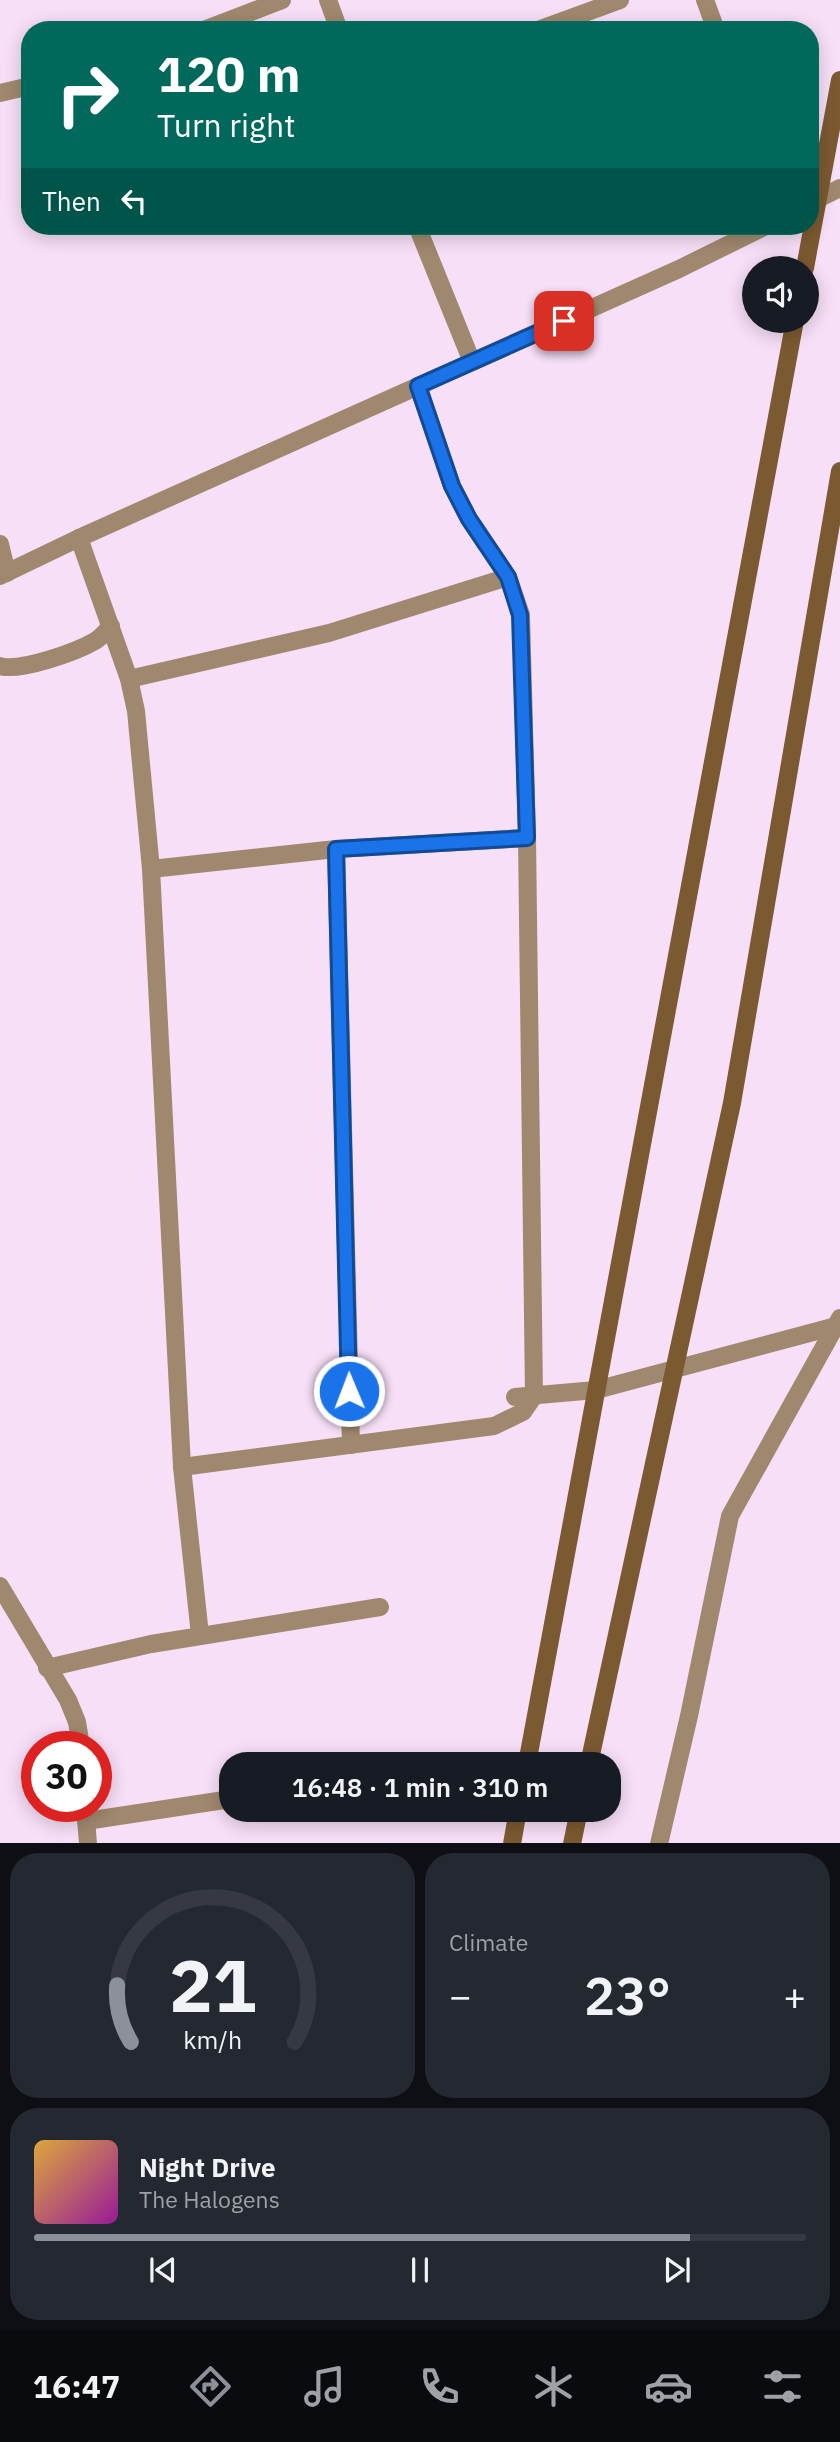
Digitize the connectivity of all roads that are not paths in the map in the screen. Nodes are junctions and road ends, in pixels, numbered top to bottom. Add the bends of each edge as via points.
1 (282, 0) edge
2 (328, 0) edge
3 (620, 0) edge
4 (705, 0) edge
5 (227, 21) edge
6 (336, 21) edge
7 (563, 21) edge
8 (713, 21) edge
9 (840, 80) edge
10 (21, 88) edge
11 (0, 93) edge
12 (819, 178) edge
13 (840, 188) edge
14 (819, 198) edge
15 (420, 235) edge
16 (748, 235) edge
17 (809, 235) edge
18 (807, 256) edge
19 (793, 333) edge
20 (472, 362) junction
21 (418, 386) junction
22 (840, 471) edge
23 (79, 538) junction
24 (0, 544) edge
25 (4, 574) edge
26 (508, 577) junction
27 (111, 626) junction
28 (0, 666) edge
29 (129, 679) junction
30 (527, 838) junction
31 (336, 849) junction
32 (151, 869) junction
33 (839, 1323) edge
34 (674, 1369) junction
35 (596, 1391) junction
36 (534, 1396) junction
37 (515, 1397) dead end
38 (351, 1445) junction
39 (182, 1467) junction
40 (0, 1586) edge
41 (380, 1607) dead end
42 (200, 1635) junction
43 (47, 1668) junction
44 (78, 1731) edge
45 (529, 1752) edge
46 (592, 1752) edge
47 (219, 1800) edge
48 (112, 1811) edge
49 (87, 1822) edge
50 (516, 1822) edge
51 (576, 1822) edge
52 (88, 1843) edge
53 (512, 1843) edge
54 (572, 1843) edge
55 (659, 1843) edge

1 - 5 street
2 - 6 street
3 - 7 street
4 - 8 street
9 - 12 main road
10 - 11 street
13 - 14 street
15 - 20 street
16 - 20 street
17 - 18 main road
19 - 35 main road
20 - 21 street
21 - 23 street
21 - 26 street via 452,486
22 - 34 main road via 732,1103
23 - 25 street
23 - 27 street
24 - 25 street
26 - 29 street via 367,623
26 - 30 street via 520,615
27 - 28 street via 98,640 81,647 13,669
27 - 29 street
29 - 32 street
30 - 31 street
30 - 36 street
31 - 32 street
31 - 38 street
32 - 39 street
33 - 34 street
33 - 55 street via 730,1516
34 - 35 street
34 - 46 main road
35 - 36 street
35 - 45 main road
36 - 37 street
36 - 38 street via 523,1412 494,1426
38 - 39 street
39 - 42 street
40 - 43 street
41 - 42 street
42 - 43 street
43 - 44 street via 68,1700
47 - 48 street
49 - 52 street
50 - 53 main road
51 - 54 main road

